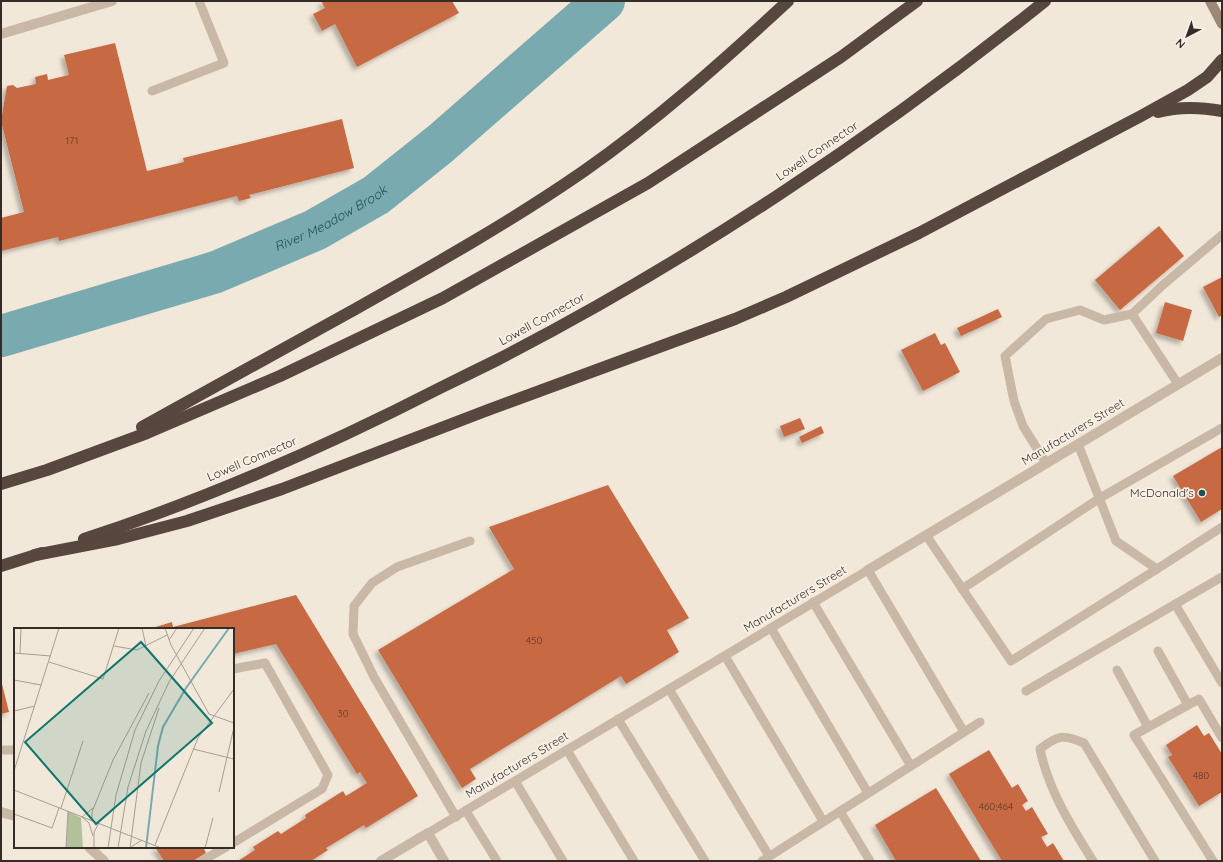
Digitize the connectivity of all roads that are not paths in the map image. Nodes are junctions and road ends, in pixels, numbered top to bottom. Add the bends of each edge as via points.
1 (112, 1) edge
2 (199, 1) edge
3 (788, 1) edge
4 (918, 1) edge
5 (1045, 1) edge
6 (1210, 1) edge
7 (1222, 24) edge
8 (1, 34) edge
9 (1222, 60) edge
10 (152, 91) dead end
11 (1222, 111) edge
12 (1141, 116) junction
13 (1222, 235) edge
14 (1132, 314) junction
15 (1222, 358) edge
16 (1178, 384) junction
17 (1222, 428) edge
18 (1078, 444) junction
19 (101, 450) junction
20 (1046, 463) junction
21 (1, 484) edge
22 (1100, 498) junction
23 (1222, 528) edge
24 (926, 535) junction
25 (470, 541) dead end
26 (35, 555) junction
27 (1, 566) edge
28 (1157, 569) junction
29 (868, 570) junction
30 (1222, 577) edge
31 (962, 589) junction
32 (812, 602) junction
33 (1176, 604) junction
34 (771, 628) junction
35 (1158, 651) dead end
36 (725, 656) junction
37 (234, 669) edge
38 (1116, 670) dead end
39 (1222, 683) edge
40 (669, 689) junction
41 (1026, 691) dead end
42 (1188, 705) junction
43 (618, 719) junction
44 (980, 722) dead end
45 (1148, 727) junction
46 (964, 732) junction
47 (1222, 738) edge
48 (1, 750) edge
49 (14, 750) edge
50 (567, 750) junction
51 (911, 766) junction
52 (515, 782) junction
53 (868, 793) junction
54 (466, 811) junction
55 (840, 811) junction
56 (1, 812) edge
57 (14, 816) edge
58 (456, 817) junction
59 (823, 821) junction
60 (428, 833) junction
61 (234, 842) edge
62 (90, 848) edge
63 (221, 848) edge
64 (765, 859) edge
65 (104, 861) edge
66 (202, 861) edge
67 (381, 861) edge
68 (444, 861) edge
69 (497, 861) edge
70 (563, 861) edge
71 (634, 861) edge
72 (705, 861) edge
73 (870, 861) edge
74 (1093, 861) edge
75 (1155, 861) edge
76 (1213, 861) edge

1 - 8 street
2 - 10 lane via 224,63
3 - 19 highway via 715,68 662,112 539,201 434,265
4 - 19 highway via 841,57 648,183 495,270 443,298 287,373
5 - 26 highway, Lowell Connector via 944,79 760,206 650,274 542,336 394,412 282,462 161,512
6 - 7 main road
9 - 12 highway via 1207,76 1188,90
11 - 12 highway via 1194,107 1172,108
12 - 26 highway via 856,264 735,319 282,489 194,519 118,539
13 - 14 lane
14 - 16 lane
14 - 20 lane via 1104,320 1080,310 1046,319 1005,356 1014,401 1023,426
15 - 16 street, Manufacturers Street
16 - 18 street, Manufacturers Street
17 - 22 lane
18 - 20 street, Manufacturers Street
18 - 22 lane
19 - 21 highway
20 - 24 street, Manufacturers Street
22 - 28 lane via 1116,541
22 - 31 lane
23 - 28 lane
24 - 29 street, Manufacturers Street
24 - 31 lane
25 - 58 lane via 397,567 372,583 354,606 353,634 374,678
26 - 27 highway, Lowell Connector
28 - 31 lane via 1011,661
29 - 32 lane, Manufacturers Street
29 - 46 lane
30 - 33 lane
32 - 34 lane, Manufacturers Street
32 - 51 lane
33 - 39 lane
33 - 41 lane
34 - 36 lane, Manufacturers Street
34 - 53 lane
35 - 42 lane
36 - 40 lane, Manufacturers Street
36 - 59 lane
37 - 61 lane via 265,663 328,775 322,789
38 - 45 lane
40 - 43 lane, Manufacturers Street
40 - 64 lane
42 - 45 lane
42 - 47 lane via 1199,699
43 - 50 lane, Manufacturers Street
43 - 72 lane
44 - 46 lane
45 - 76 lane via 1134,735
46 - 51 lane
48 - 49 lane
50 - 52 lane, Manufacturers Street
50 - 71 lane
51 - 53 lane
52 - 54 lane, Manufacturers Street
52 - 70 lane
53 - 55 lane
54 - 58 lane, Manufacturers Street
54 - 69 lane
55 - 59 lane
55 - 73 lane
56 - 57 street
58 - 60 lane, Manufacturers Street
59 - 64 lane
60 - 67 street, Manufacturers Street
60 - 68 street
62 - 65 street
63 - 66 lane
74 - 75 lane via 1070,824 1044,769 1040,749 1055,738 1071,738 1084,743

